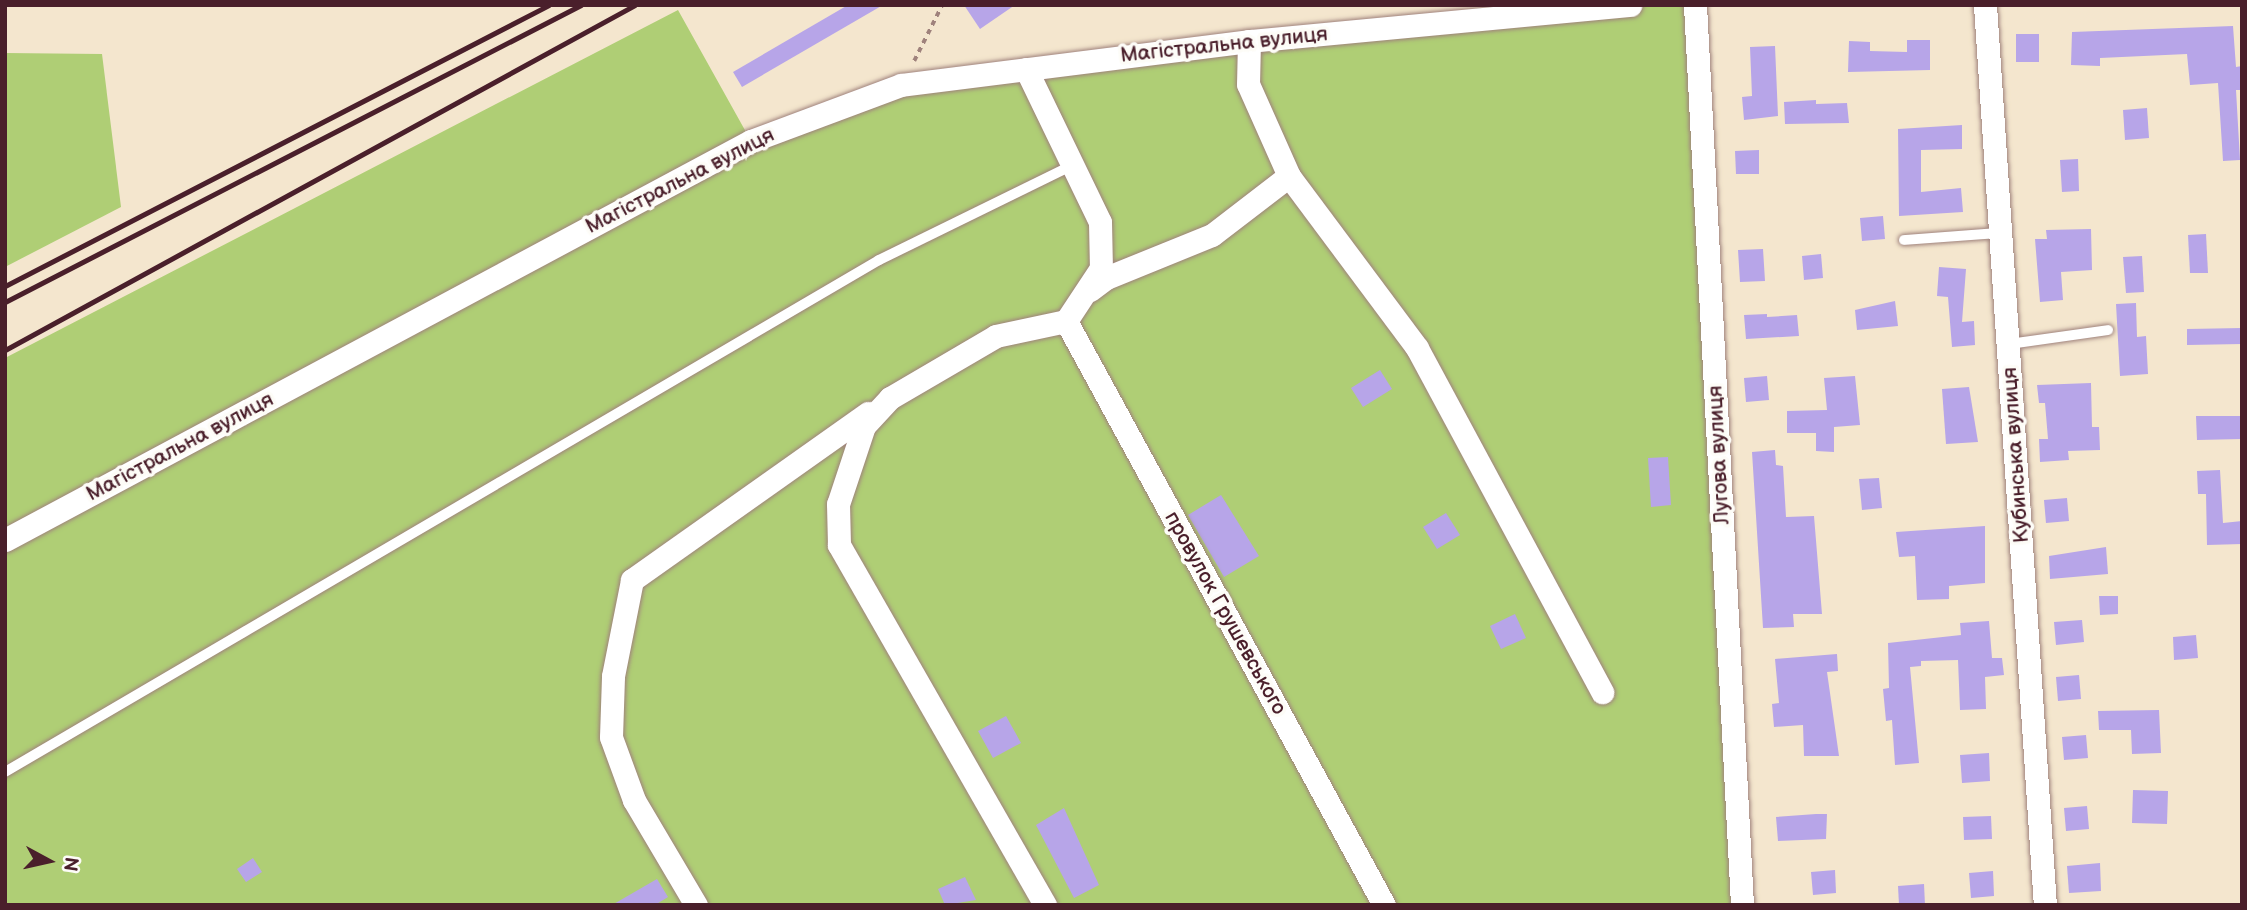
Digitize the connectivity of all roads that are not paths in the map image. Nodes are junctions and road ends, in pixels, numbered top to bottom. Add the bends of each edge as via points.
1 (1630, 5) edge
2 (1695, 5) edge
3 (1984, 5) edge
4 (1249, 41) junction
5 (1026, 69) junction
6 (1073, 165) junction
7 (1289, 176) junction
8 (2003, 233) junction
9 (1904, 240) dead end
10 (1086, 293) junction
11 (1066, 321) junction
12 (2108, 330) dead end
13 (2009, 344) junction
14 (890, 398) junction
15 (5, 540) edge
16 (1602, 692) dead end
17 (5, 772) edge
18 (696, 905) edge
19 (1045, 905) edge
20 (1384, 905) edge
21 (1742, 905) edge
22 (2045, 905) edge

1 - 4 street, Магістральна вулиця
2 - 21 street, Лугова вулиця
3 - 8 street, Кубинська вулиця
4 - 5 street, Магістральна вулиця
4 - 7 street via 1248,85
5 - 6 street
5 - 15 street, Магістральна вулиця via 901,85 751,141
6 - 10 street via 1100,222 1103,245 1101,268
6 - 17 lane via 879,260
7 - 10 street via 1212,235 1106,278
7 - 16 street via 1417,348
8 - 9 lane
8 - 13 street, Кубинська вулиця
10 - 11 street
11 - 14 street via 996,336
11 - 20 street, провулок Грушевського
12 - 13 lane
13 - 22 street, Кубинська вулиця
14 - 18 street via 632,580 613,676 611,737 634,800
14 - 19 street via 864,426 848,464 838,504 839,545

